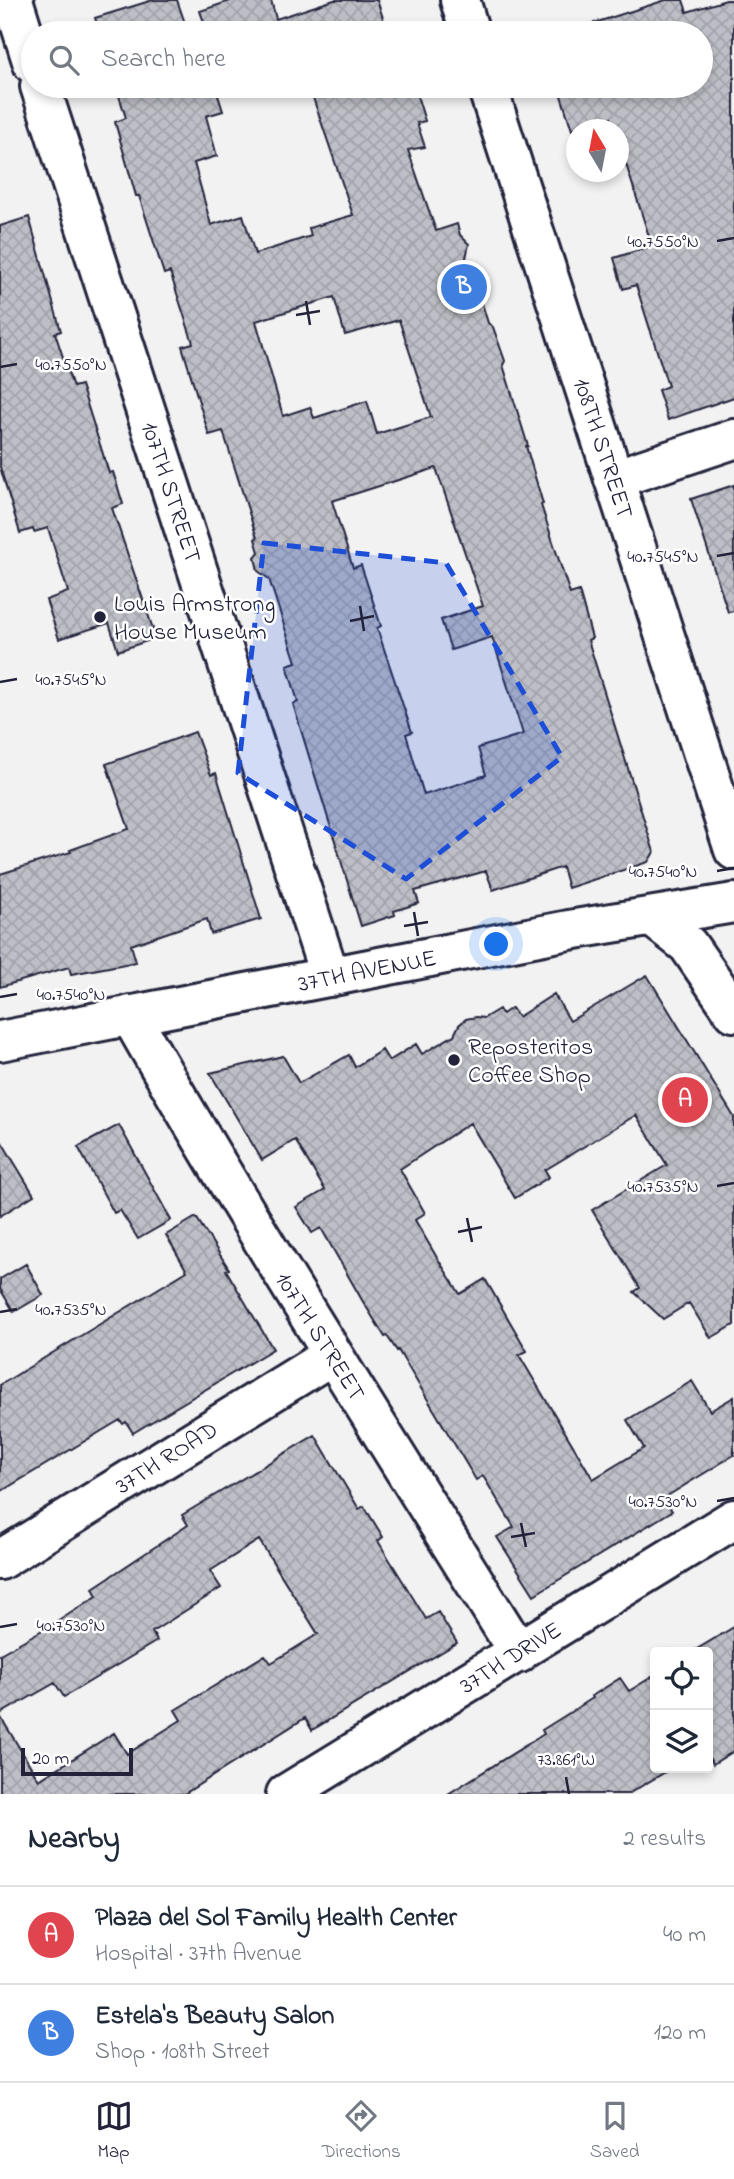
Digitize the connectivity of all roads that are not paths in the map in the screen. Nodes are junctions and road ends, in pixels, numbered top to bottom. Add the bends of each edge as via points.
1 (13, 0) edge
2 (21, 26) edge
3 (44, 98) edge
4 (491, 98) edge
5 (734, 439) edge
6 (614, 479) junction
7 (734, 850) edge
8 (734, 903) edge
9 (652, 917) junction
10 (330, 977) junction
11 (734, 1012) edge
12 (130, 1015) junction
13 (0, 1041) edge
14 (332, 1355) junction
15 (734, 1519) edge
16 (0, 1560) edge
17 (519, 1653) junction
18 (286, 1794) edge

1 - 2 street
3 - 10 street, 107TH STREET
4 - 6 street, 108TH STREET
5 - 6 street
6 - 7 street, 108TH STREET
8 - 9 street, 37TH AVENUE
9 - 10 street, 37TH AVENUE
9 - 11 street via 688,945
10 - 12 street, 37TH AVENUE
12 - 13 street, 37TH AVENUE
12 - 14 street, 107TH STREET
14 - 16 street, 37TH ROAD
14 - 17 street, 107TH STREET
15 - 17 street, 37TH DRIVE
17 - 18 street, 37TH DRIVE

